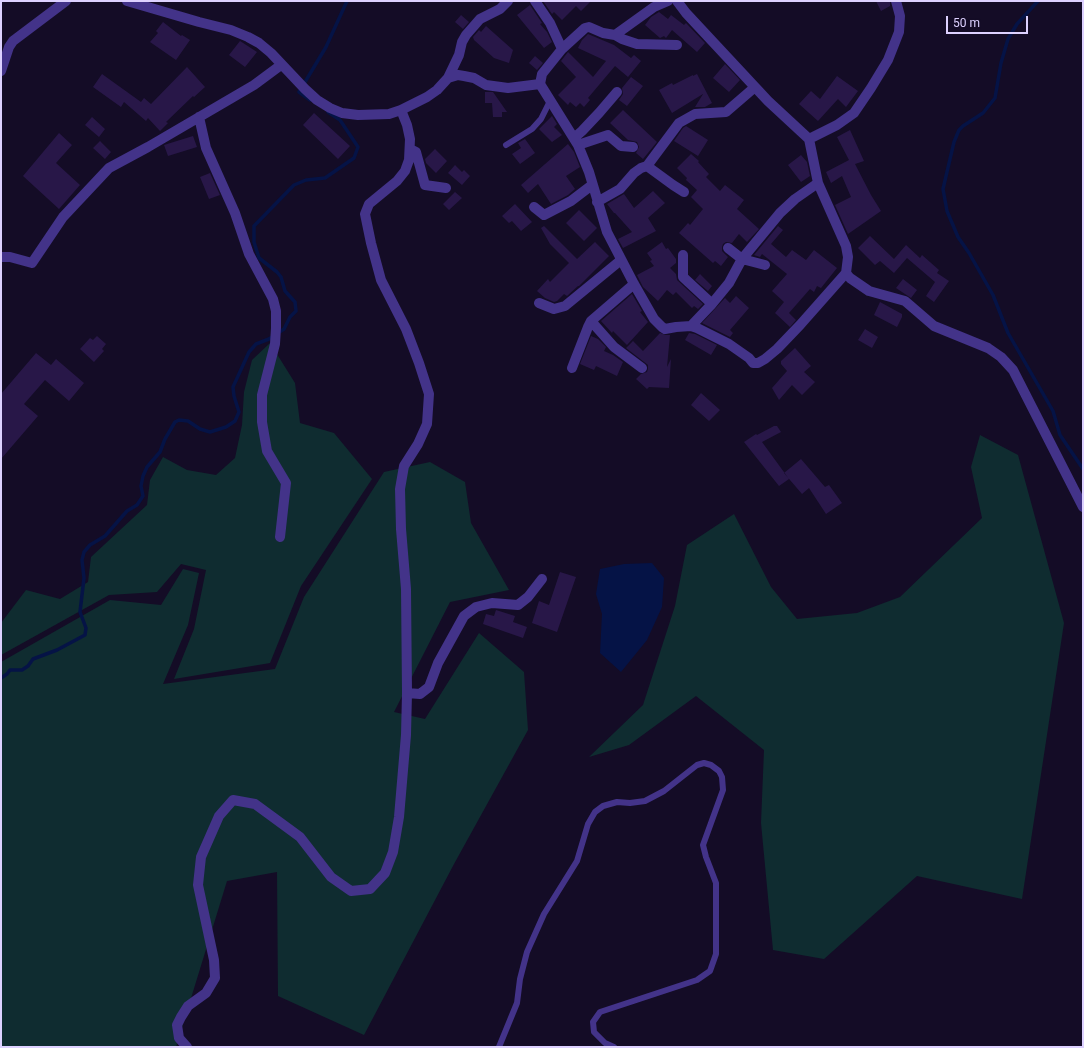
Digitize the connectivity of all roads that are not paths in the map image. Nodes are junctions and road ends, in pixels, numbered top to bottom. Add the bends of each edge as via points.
1 (66, 1) edge
2 (127, 1) edge
3 (508, 1) edge
4 (535, 1) edge
5 (668, 1) edge
6 (677, 1) edge
7 (896, 1) edge
8 (616, 35) junction
9 (677, 45) dead end
10 (562, 49) junction
11 (281, 65) junction
12 (1, 71) edge
13 (448, 78) junction
14 (540, 84) junction
15 (755, 87) junction
16 (617, 92) dead end
17 (551, 101) junction
18 (401, 110) junction
19 (199, 117) junction
20 (809, 139) junction
21 (576, 141) junction
22 (506, 145) dead end
23 (633, 147) dead end
24 (410, 149) junction
25 (647, 166) junction
26 (818, 183) junction
27 (592, 185) junction
28 (446, 188) dead end
29 (684, 192) dead end
30 (597, 202) junction
31 (534, 207) dead end
32 (728, 248) dead end
33 (683, 255) dead end
34 (1, 257) edge
35 (742, 259) junction
36 (621, 260) junction
37 (765, 265) dead end
38 (846, 273) junction
39 (634, 284) junction
40 (540, 303) dead end
41 (712, 305) junction
42 (591, 321) junction
43 (691, 326) junction
44 (572, 368) dead end
45 (642, 368) dead end
46 (1083, 507) edge
47 (280, 537) dead end
48 (542, 579) dead end
49 (407, 693) junction
50 (187, 1047) edge
51 (499, 1047) edge
52 (614, 1047) edge

1 - 12 street via 13,41
2 - 11 street via 248,37 260,43
3 - 13 street via 500,9 480,19 466,35
4 - 10 street via 550,23
5 - 8 street
6 - 15 street
7 - 20 street via 900,16 900,32 888,60 871,88 854,113
8 - 9 street via 637,44
8 - 10 street via 585,28
10 - 14 street via 542,74
11 - 18 street via 318,100 342,113 358,116 389,114
11 - 19 street
13 - 14 street via 458,75 508,88
13 - 18 street via 427,97
14 - 17 street
15 - 20 street
15 - 25 street via 726,112 695,114 679,123
16 - 21 street
17 - 21 street
17 - 22 lane via 532,129
18 - 24 street via 409,132
19 - 34 street via 109,168 63,217 32,263
19 - 47 street via 206,148 276,311 275,344 262,395 262,422 267,451 286,483
20 - 26 street
21 - 23 street via 608,135 621,146
21 - 27 street
24 - 28 street via 416,152 425,185
24 - 49 street via 405,171 369,204 365,214 381,280 406,329 429,394 427,424 404,466 400,489 406,589
25 - 29 street
25 - 30 street via 634,173 620,189
26 - 35 street via 795,199 780,214
26 - 38 street via 846,246
27 - 30 street
27 - 31 street via 572,202 544,215
30 - 36 street via 607,232
32 - 35 street
33 - 41 street via 683,277
35 - 37 street
35 - 41 street via 729,283
36 - 39 street
36 - 40 street via 565,306 554,309
38 - 43 street via 800,325 758,363 753,363 729,344
38 - 46 street via 869,291 905,301 934,326 988,348 1001,357 1013,370
39 - 42 street
39 - 43 street via 662,327 665,329
41 - 43 street
42 - 44 street
42 - 45 street via 614,347
48 - 49 street via 518,605 492,603 476,608 464,616 429,687 420,694
49 - 50 street via 400,817 393,852 385,872 370,889 351,891 331,877 300,837 255,804 233,800 219,816 201,857 198,885 214,960 215,978 206,993 188,1006 177,1025 179,1038
51 - 52 lane via 517,1003 527,952 544,914 577,861 588,824 595,812 603,806 617,802 645,801 664,791 697,765 711,765 722,777 723,790 703,845 716,883 716,954 710,971 697,980 600,1012 592,1022 594,1032 605,1043

